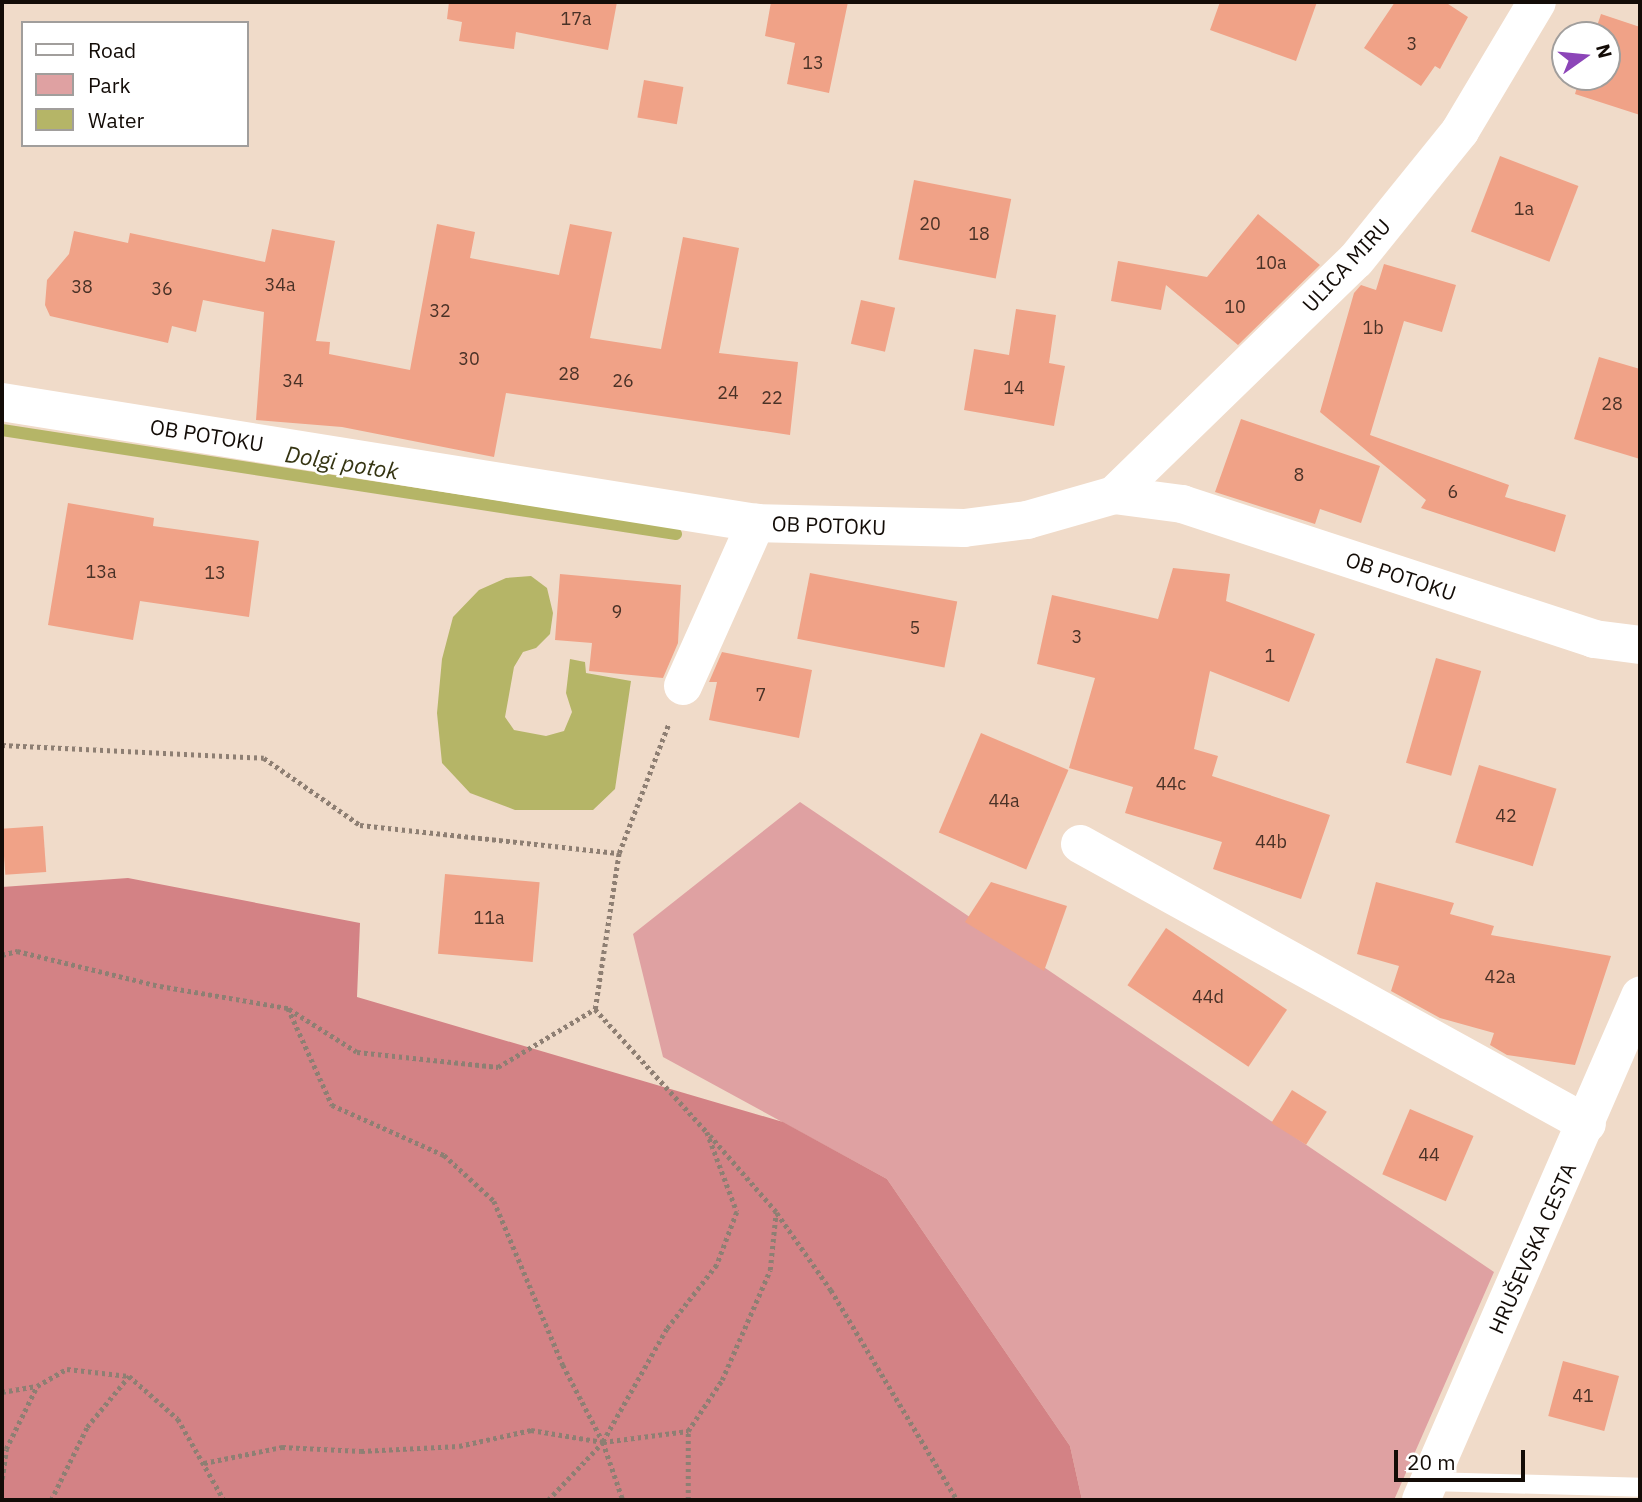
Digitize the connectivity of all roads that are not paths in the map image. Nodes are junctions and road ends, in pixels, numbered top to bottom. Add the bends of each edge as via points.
1 (1537, 2) edge
2 (2, 402) edge
3 (1114, 495) junction
4 (756, 523) junction
5 (1640, 645) edge
6 (683, 686) road end
7 (1080, 844) dead end
8 (1640, 996) edge
9 (1587, 1124) junction
10 (1640, 1487) edge
11 (1425, 1491) edge

1 - 3 street, ULICA MIRU via 1460,131 1356,260
2 - 4 street, OB POTOKU
3 - 4 street, OB POTOKU via 1027,520 964,528
3 - 5 street, OB POTOKU via 1182,503 1594,639
4 - 6 street
7 - 9 street
8 - 9 street, HRUŠEVSKA CESTA
9 - 11 street, HRUŠEVSKA CESTA
10 - 11 lane

